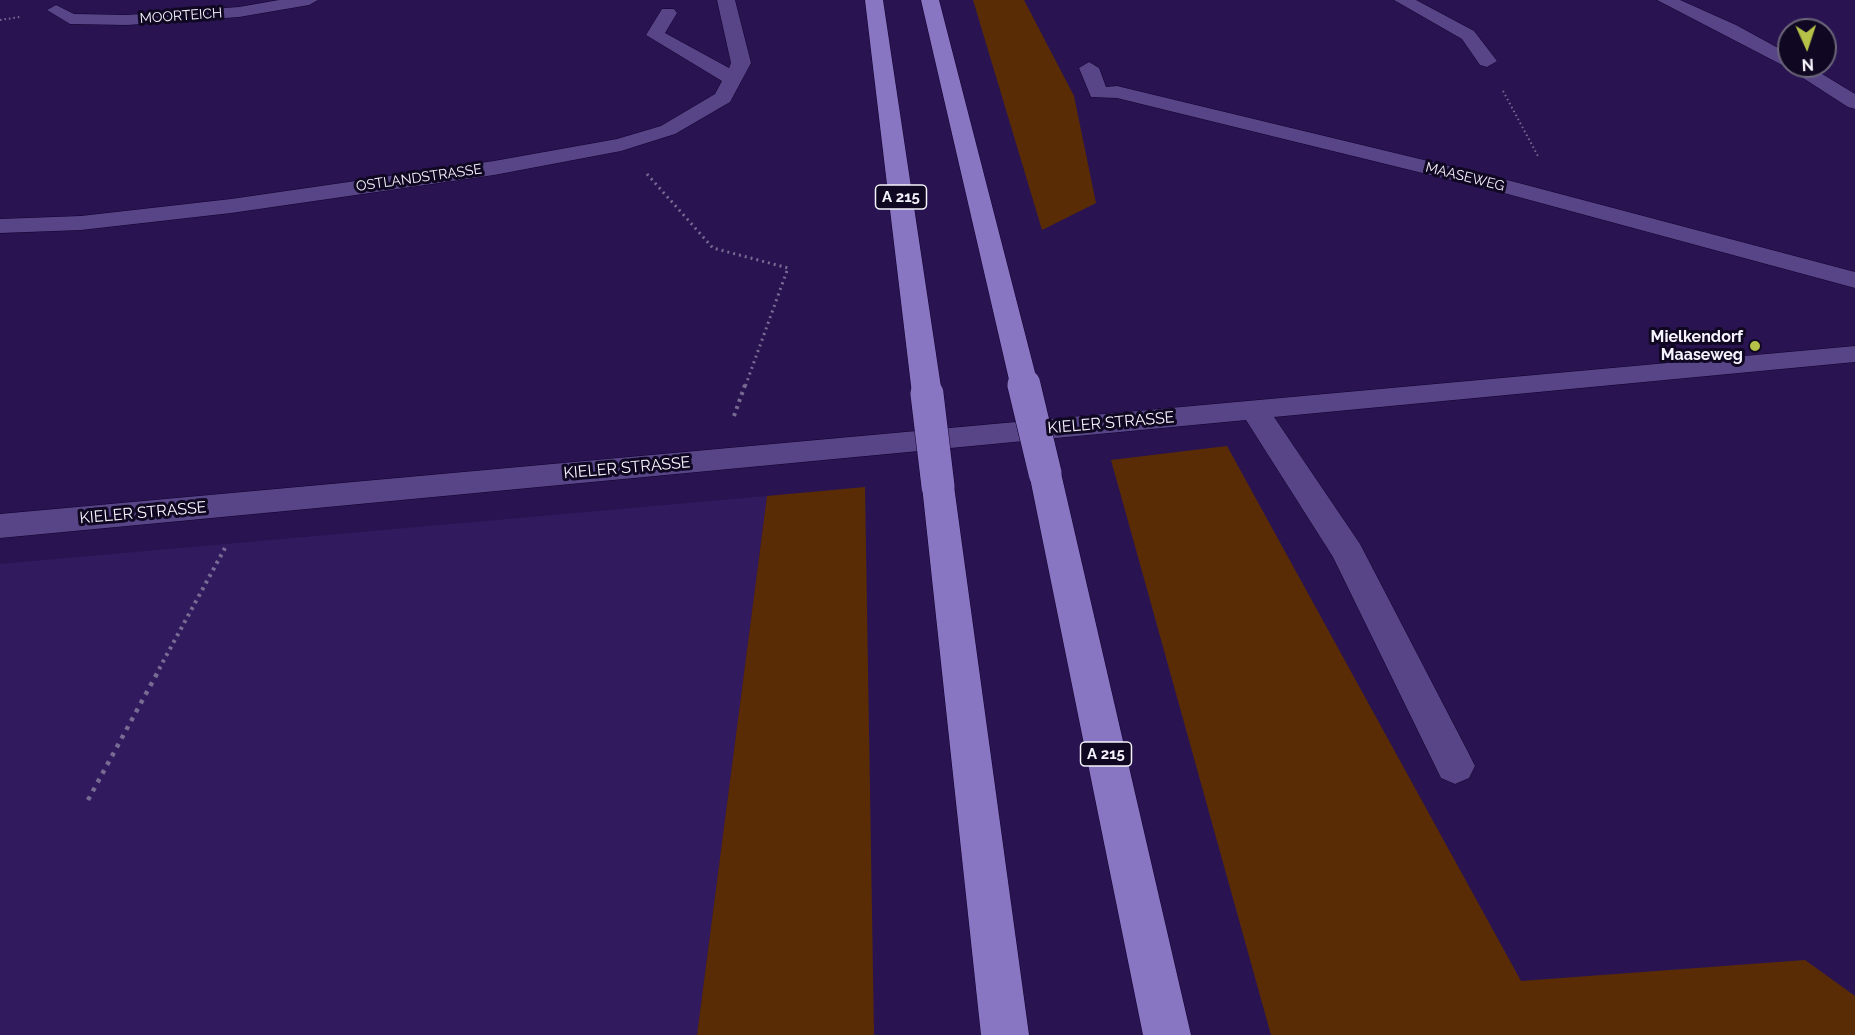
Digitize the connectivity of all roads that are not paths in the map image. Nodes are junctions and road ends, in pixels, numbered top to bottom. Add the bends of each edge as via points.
1 (309, 0) edge
2 (726, 0) edge
3 (874, 0) edge
4 (930, 0) edge
5 (1403, 0) edge
6 (1666, 0) edge
7 (75, 3) dead end
8 (668, 13) dead end
9 (1777, 56) edge
10 (1487, 62) road end
11 (1089, 68) dead end
12 (1814, 78) edge
13 (733, 79) junction
14 (1855, 103) edge
15 (0, 226) edge
16 (1855, 280) edge
17 (1852, 357) edge
18 (1254, 410) junction
19 (0, 526) edge
20 (1455, 766) dead end
21 (1005, 1035) edge
22 (1167, 1035) edge

1 - 7 street, MOORTEICH via 239,12 127,20 70,20 56,9
2 - 13 street, OSTLANDSTRASSE via 741,63
3 - 21 highway, A 215, bridge via 927,394
4 - 22 highway, A 215, bridge via 1045,473
5 - 10 street via 1468,34
6 - 9 street
8 - 13 street via 655,35
11 - 16 street, MAASEWEG via 1098,93 1117,92 1511,189
12 - 14 street
13 - 15 street, OSTLANDSTRASSE via 723,98 668,130 621,145 494,168 231,206 81,223
17 - 18 street, KIELER STRASSE
18 - 19 street, KIELER STRASSE
18 - 20 street via 1348,553

